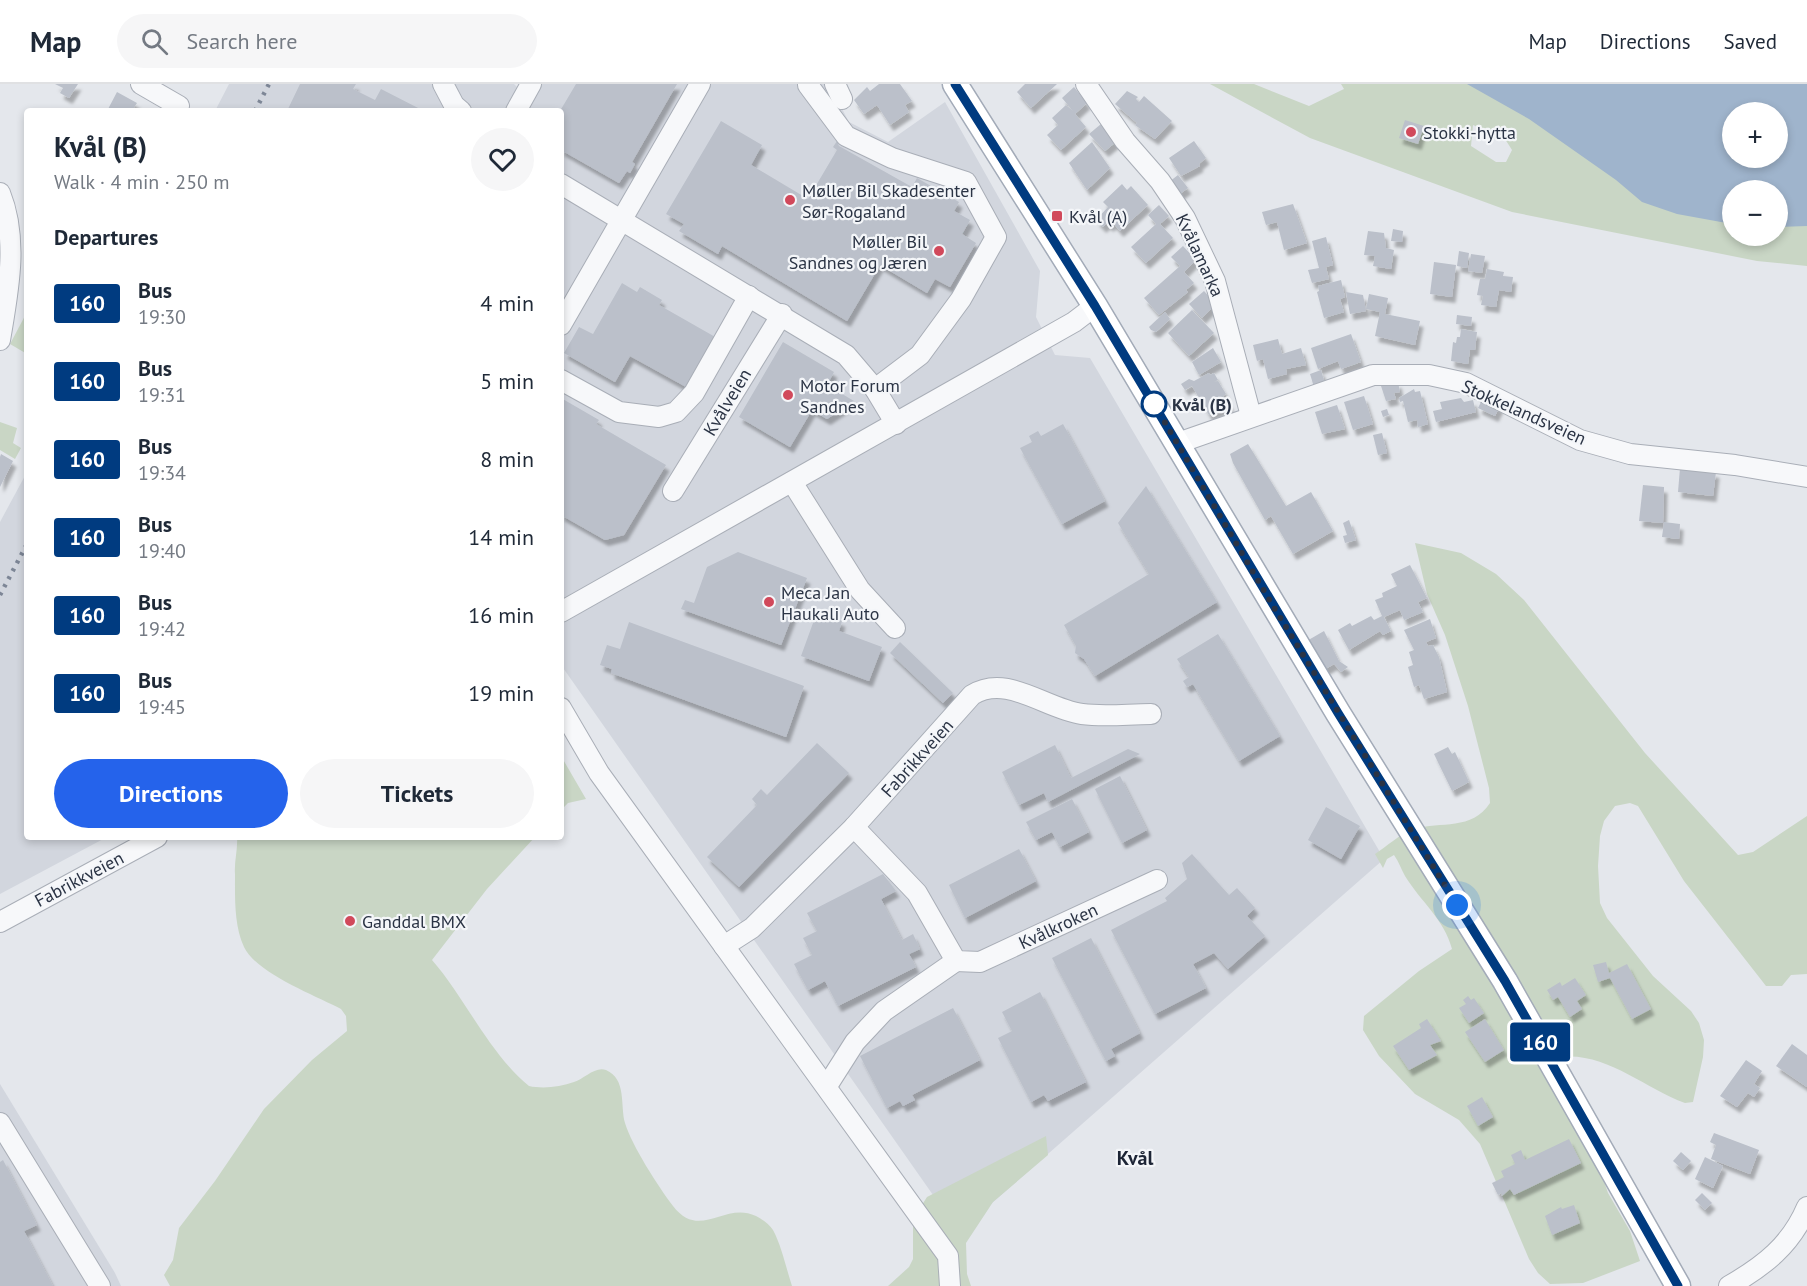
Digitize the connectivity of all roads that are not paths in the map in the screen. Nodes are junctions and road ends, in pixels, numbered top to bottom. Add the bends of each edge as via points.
1 (141, 84) edge
2 (443, 84) edge
3 (531, 84) edge
4 (700, 84) edge
5 (955, 84) edge
6 (1086, 84) edge
7 (808, 85) edge
8 (178, 108) edge
9 (457, 108) edge
10 (518, 108) edge
11 (564, 186) edge
12 (0, 193) edge
13 (624, 219) junction
14 (749, 296) junction
15 (1095, 306) junction
16 (782, 314) junction
17 (564, 320) edge
18 (0, 340) edge
19 (564, 382) edge
20 (876, 389) junction
21 (1251, 416) junction
22 (896, 424) junction
23 (1178, 443) junction
24 (1807, 477) edge
25 (792, 482) junction
26 (673, 490) dead end
27 (564, 610) edge
28 (895, 628) dead end
29 (564, 713) edge
30 (1152, 714) dead end
31 (854, 827) junction
32 (151, 840) edge
33 (1157, 880) dead end
34 (0, 922) edge
35 (724, 946) junction
36 (956, 961) junction
37 (827, 1086) junction
38 (0, 1123) edge
39 (1807, 1208) edge
40 (100, 1286) edge
41 (950, 1286) edge
42 (1678, 1286) edge
43 (1729, 1286) edge

1 - 8 street
2 - 9 street
3 - 10 street
4 - 13 street
5 - 15 main road
6 - 21 street, Kvålamarka via 1185,218 1215,281
7 - 20 street via 846,136 892,158 966,182 996,237 961,299 920,355
11 - 13 street
12 - 18 street via 12,234 9,291
13 - 14 street
13 - 17 street
14 - 16 street
14 - 19 street via 694,393 676,412 659,417 619,412
15 - 22 street via 1074,322
15 - 23 main road
16 - 20 street via 846,355
16 - 26 street, Kvålveien
20 - 22 street
21 - 23 street, Stokkelandsveien
21 - 24 street, Stokkelandsveien via 1372,375 1429,375 1466,383 1580,440 1630,454
22 - 25 street
23 - 42 main road via 1320,684 1505,981
25 - 27 street
25 - 28 street via 860,590
29 - 35 street via 599,773
30 - 31 street, Fabrikkveien via 1079,713 999,686 984,688 972,695
31 - 35 street, Fabrikkveien via 752,928
31 - 36 street via 917,893
32 - 34 street, Fabrikkveien
33 - 36 street, Kvålkroken via 980,962
35 - 37 street
36 - 37 street via 884,1011 855,1042
37 - 41 street via 948,1256
38 - 40 street
39 - 43 street via 1780,1251

